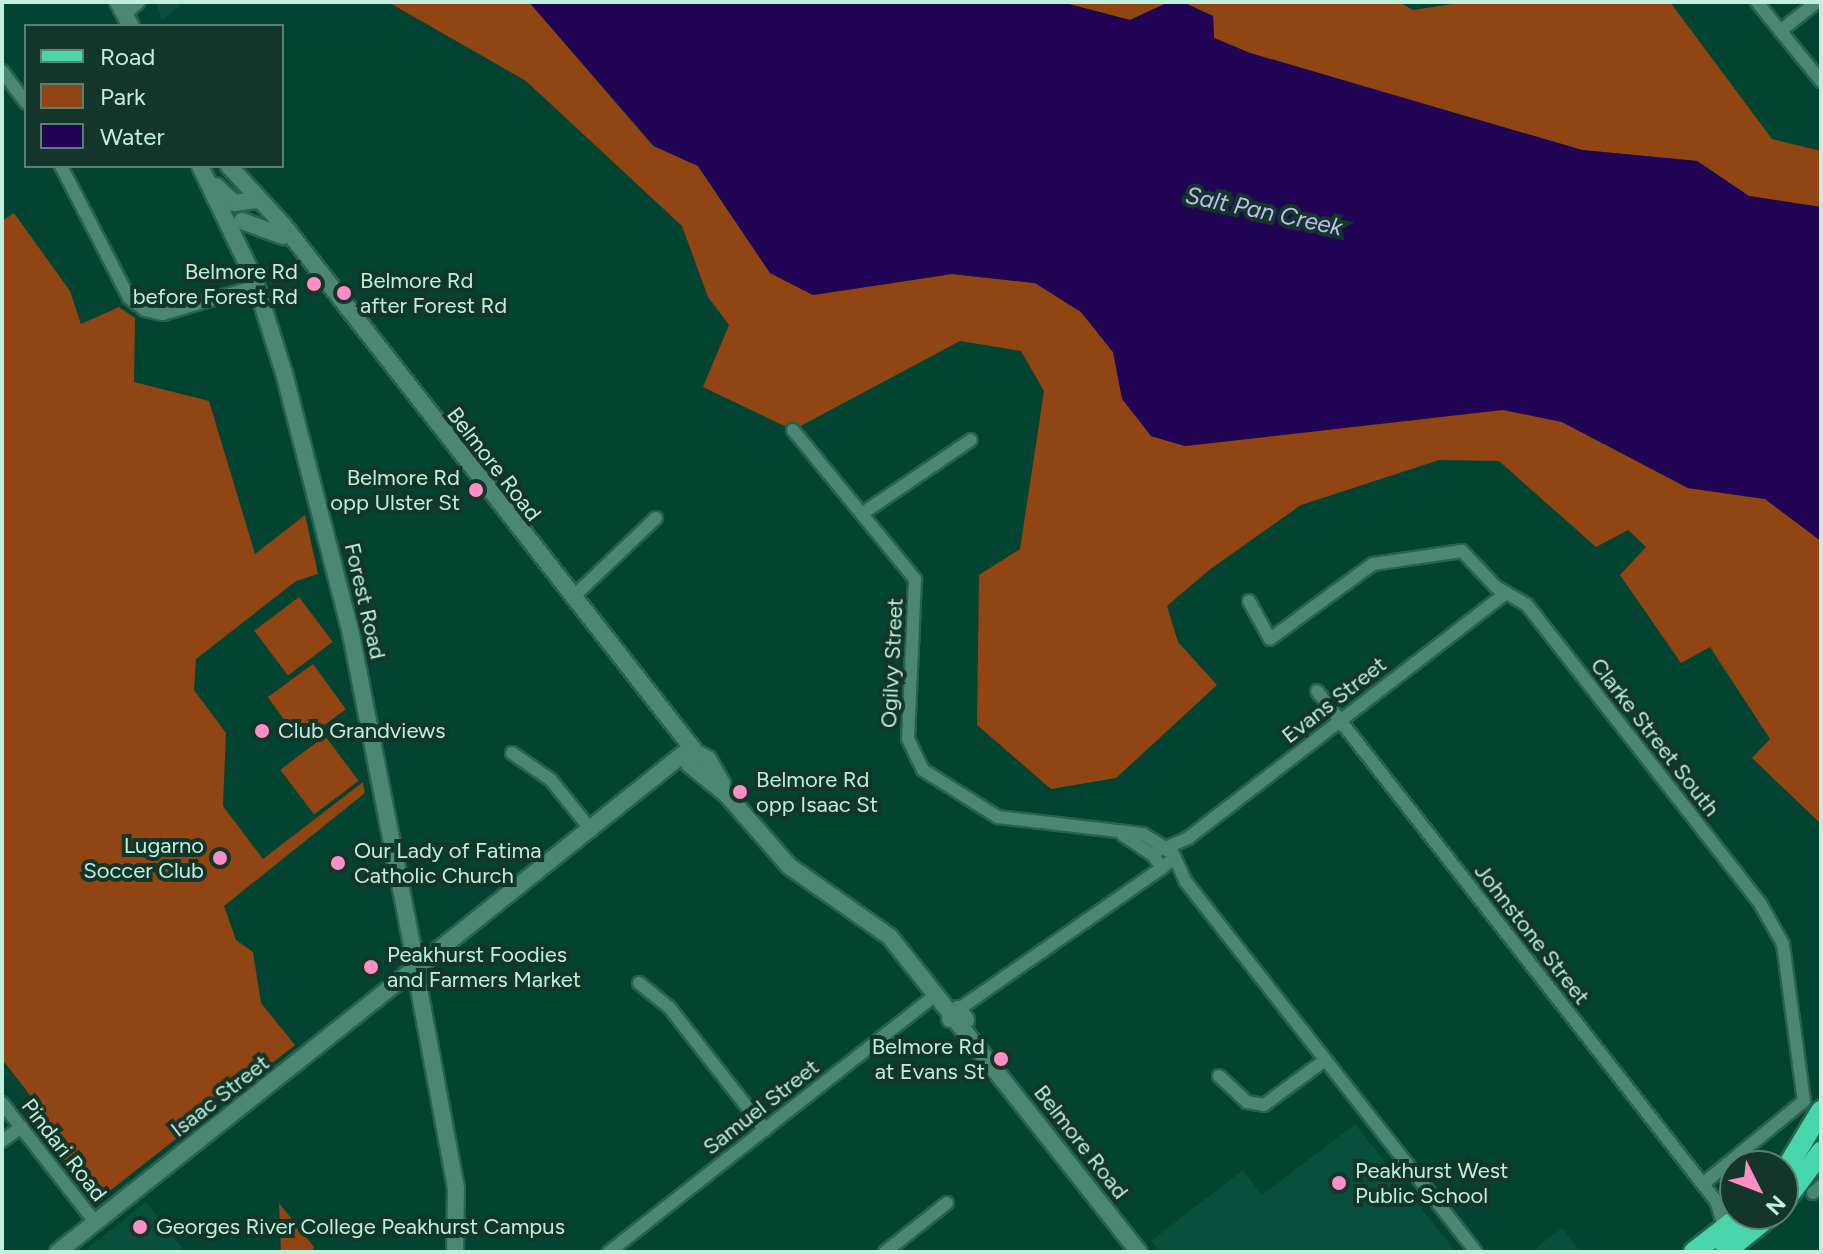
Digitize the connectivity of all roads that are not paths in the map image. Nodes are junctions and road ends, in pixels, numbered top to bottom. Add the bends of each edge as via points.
1 (139, 2) edge
2 (1757, 2) edge
3 (1817, 2) edge
4 (124, 14) edge
5 (1780, 31) junction
6 (2, 71) edge
7 (1821, 81) edge
8 (24, 100) edge
9 (62, 168) edge
10 (231, 168) edge
11 (202, 170) edge
12 (258, 200) junction
13 (235, 214) junction
14 (294, 244) junction
15 (257, 286) junction
16 (793, 430) dead end
17 (971, 440) dead end
18 (863, 513) junction
19 (656, 518) dead end
20 (1505, 594) junction
21 (572, 598) junction
22 (1249, 601) dead end
23 (1317, 691) dead end
24 (1340, 721) junction
25 (512, 753) dead end
26 (690, 756) junction
27 (592, 831) junction
28 (1163, 858) junction
29 (415, 969) junction
30 (639, 983) dead end
31 (937, 994) junction
32 (959, 1017) junction
33 (1325, 1060) junction
34 (1219, 1076) dead end
35 (2, 1103) edge
36 (1821, 1111) edge
37 (21, 1127) junction
38 (765, 1130) junction
39 (2, 1141) edge
40 (1797, 1150) edge
41 (1821, 1152) edge
42 (1799, 1182) edge
43 (1703, 1184) junction
44 (1716, 1201) junction
45 (947, 1203) dead end
46 (95, 1222) junction
47 (1729, 1235) edge
48 (58, 1252) edge
49 (455, 1252) edge
50 (609, 1252) edge
51 (885, 1252) edge
52 (1139, 1252) edge
53 (1476, 1252) edge
54 (1694, 1252) edge
55 (1751, 1252) edge

1 - 4 street
2 - 5 street
3 - 5 street
5 - 7 street
6 - 8 street
9 - 15 street via 129,298 145,310 163,314
10 - 12 street, Belmore Road
11 - 13 street, Forest Road
12 - 13 street
12 - 14 street, Belmore Road
13 - 14 street, Belmore Road via 263,223
13 - 15 street, Forest Road
14 - 21 street, Belmore Road
15 - 29 street, Forest Road via 351,634
16 - 18 street, Ogilvy Street
17 - 18 street
18 - 28 street, Ogilvy Street via 915,579 908,727 918,763 998,817 1123,835
19 - 21 street
20 - 22 street, Clarke Street South via 1451,548 1373,564 1270,639
20 - 24 street, Evans Street
20 - 43 street, Clarke Street South via 1527,605 1781,935 1804,1101
21 - 26 street, Belmore Road via 661,710
23 - 24 street, Johnstone Street
24 - 28 street, Evans Street
24 - 43 street, Johnstone Street
25 - 27 street via 551,780
26 - 27 street, Isaac Street
26 - 31 street, Belmore Road via 784,861 884,932
27 - 29 street, Isaac Street
28 - 32 street, Evans Street
28 - 33 street, Ogilvy Street
29 - 46 street, Isaac Street
29 - 49 street, Forest Road via 456,1188
30 - 38 street via 669,1007
31 - 32 street, Belmore Road
31 - 38 street, Samuel Street
32 - 52 street, Belmore Road
33 - 34 street via 1264,1105 1247,1102
33 - 53 street, Ogilvy Street
35 - 37 street, Pindari Road
36 - 40 main road
37 - 39 street
37 - 46 street, Pindari Road
38 - 50 street, Samuel Street
41 - 42 main road
43 - 44 street, Johnstone Street
44 - 47 street, Johnstone Street
44 - 47 street, Johnstone Street
45 - 51 street
46 - 48 street, Isaac Street
47 - 54 main road
47 - 55 street, Johnstone Street

